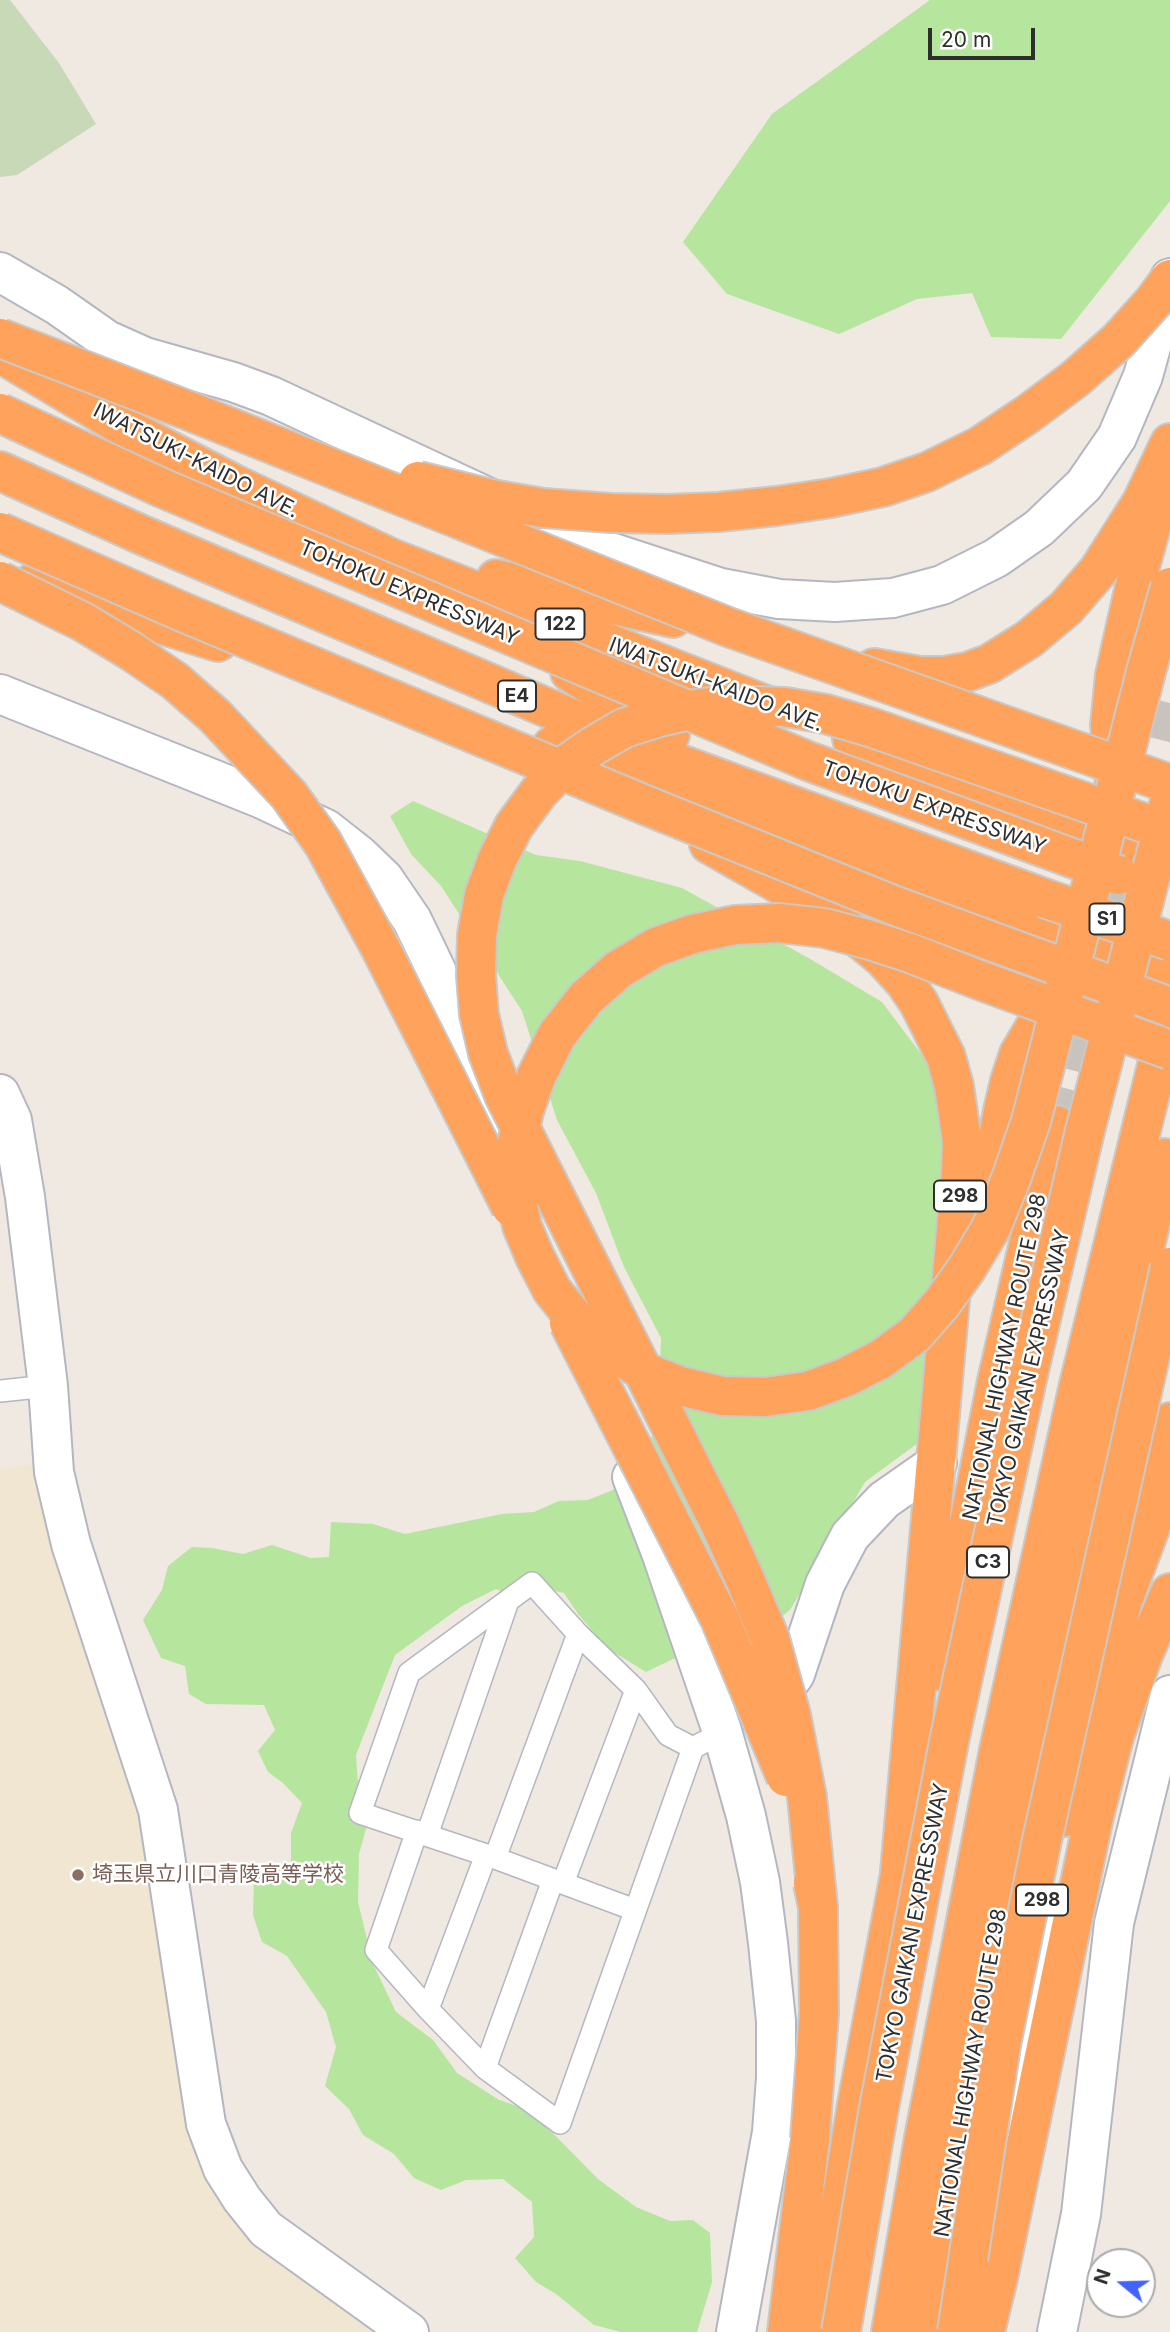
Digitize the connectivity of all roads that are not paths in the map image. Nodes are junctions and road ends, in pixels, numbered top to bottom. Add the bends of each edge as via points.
1 (0, 272) edge
2 (1170, 278) edge
3 (0, 338) edge
4 (0, 353) edge
5 (192, 412) junction
6 (0, 413) edge
7 (1170, 443) edge
8 (1170, 457) edge
9 (0, 471) edge
10 (0, 532) edge
11 (391, 558) junction
12 (0, 575) edge
13 (0, 581) edge
14 (1170, 587) edge
15 (0, 694) edge
16 (526, 737) junction
17 (1170, 784) edge
18 (1170, 800) edge
19 (1160, 847) edge
20 (1058, 854) joint
21 (1170, 879) edge
22 (1170, 895) edge
23 (1039, 912) junction
24 (1157, 938) edge
25 (1118, 958) junction
26 (1170, 977) edge
27 (1170, 1006) edge
28 (1170, 1012) edge
29 (1170, 1051) edge
30 (0, 1094) edge
31 (1056, 1125) tunnel mouth
32 (7, 1141) edge
33 (1166, 1158) dead end
34 (1170, 1267) edge
35 (48, 1386) junction
36 (0, 1391) edge
37 (1170, 1422) edge
38 (937, 1463) junction
39 (1170, 1475) edge
40 (1170, 1593) edge
41 (1123, 1600) junction
42 (508, 1601) junction
43 (578, 1634) junction
44 (636, 1690) junction
45 (1170, 1695) edge
46 (707, 1740) junction
47 (422, 1833) junction
48 (490, 1857) junction
49 (900, 1872) junction
50 (558, 1882) junction
51 (818, 1907) junction
52 (1040, 1907) junction
53 (635, 1910) junction
54 (428, 2009) junction
55 (485, 2068) junction
56 (410, 2332) edge
57 (736, 2332) edge
58 (788, 2332) edge
59 (820, 2332) edge
60 (841, 2332) edge
61 (891, 2332) edge
62 (926, 2332) edge
63 (939, 2332) edge
64 (957, 2332) edge
65 (986, 2332) edge
66 (1057, 2332) edge

1 - 2 street via 107,340 145,357 271,396 592,547 721,588 779,599 835,602 893,598 942,585 996,558 1039,528 1084,485 1117,437 1143,376
2 - 5 highway, bridge via 1119,340 1076,379 980,446 883,487 777,506 667,514 543,508 436,486
3 - 5 highway, bridge
4 - 11 highway, IWATSUKI-KAIDO AVE. / 122 via 202,468
5 - 17 highway, bridge via 728,627
6 - 20 highway, TOHOKU EXPRESSWAY / E4, bridge via 162,488 795,756
7 - 11 highway via 1127,527 1066,608 1000,658 944,676 896,673 632,608
8 - 19 highway, 122 via 1124,631 1110,725 1116,791 1125,822
9 - 23 highway, E4, bridge via 192,557
10 - 27 highway, bridge via 663,813 893,905
11 - 19 highway, IWATSUKI-KAIDO AVE. / 122 via 1041,814
11 - 24 highway, 122 via 671,737 729,765 1049,878 1096,899
12 - 16 highway
13 - 51 highway, bridge via 83,622 175,681 257,758 323,843 720,1619 796,1802
14 - 29 highway, bridge via 1144,681 1092,881 1062,1001 1058,1015 1031,1121 990,1228 967,1268 915,1334 881,1359 808,1391 722,1396 680,1386 647,1373 580,1325 552,1290 522,1226 515,1191 516,1149 528,1100 557,1035 586,998 619,969 656,947 693,934 768,923 824,928 910,953 979,980 992,984 1004,989 1055,1008 1068,1013
15 - 46 street via 326,829 359,855 412,920 437,972 662,1555
16 - 23 highway
16 - 38 highway, 298 via 795,893 883,958 919,1003 946,1057 962,1141
18 - 60 highway, TOKYO GAIKAN EXPRESSWAY / C3, bridge via 1027,1379 948,1750
19 - 21 highway, 122
19 - 51 highway, bridge via 873,728 826,714 724,705 624,728 564,766 514,826 484,895 476,975 488,1053 504,1095 726,1537 769,1639 791,1715 807,1797
20 - 22 highway, S1, bridge
22 - 24 highway, 298
23 - 24 highway, S1, bridge
23 - 24 highway, 298 via 1063,930
23 - 25 highway
24 - 25 highway, 298
25 - 26 highway
25 - 38 highway, 298 via 1059,1001 1035,1027 1010,1081
28 - 61 highway, C3 via 1078,1389 999,1750
30 - 32 street via 12,1120
31 - 49 highway, NATIONAL HIGHWAY ROUTE 298 / 298 via 997,1381
32 - 35 street via 25,1197
33 - 62 highway, NATIONAL HIGHWAY ROUTE 298 / 298 via 1029,1758
34 - 64 highway, bridge via 1042,1840 1001,2045
35 - 36 lane
35 - 56 street via 54,1472 71,1544 158,1810 206,2123 223,2169 266,2229
37 - 41 highway
38 - 46 street via 884,1500 850,1536 825,1584 796,1674 772,1704
38 - 49 highway, 298
39 - 41 highway, 298
40 - 65 highway, bridge via 1114,1737 1094,1816
41 - 52 highway, 298
42 - 43 lane via 532,1583
42 - 47 lane
42 - 47 lane via 409,1673 360,1814
43 - 44 lane
43 - 48 lane
44 - 46 lane via 668,1735
44 - 50 lane
45 - 66 street via 1114,1923 1081,2214
46 - 53 lane
46 - 57 street via 747,1816 760,1882 776,2021 772,2132
47 - 48 lane
47 - 54 lane via 376,1950
48 - 50 lane
48 - 54 lane
49 - 59 highway, NATIONAL HIGHWAY ROUTE 298 / 298
50 - 53 lane
50 - 55 lane
51 - 58 highway, bridge via 818,2024 810,2139
52 - 63 highway, 298
52 - 65 street via 1036,1988 978,2273 978,2316
53 - 55 lane via 559,2123
54 - 55 lane

